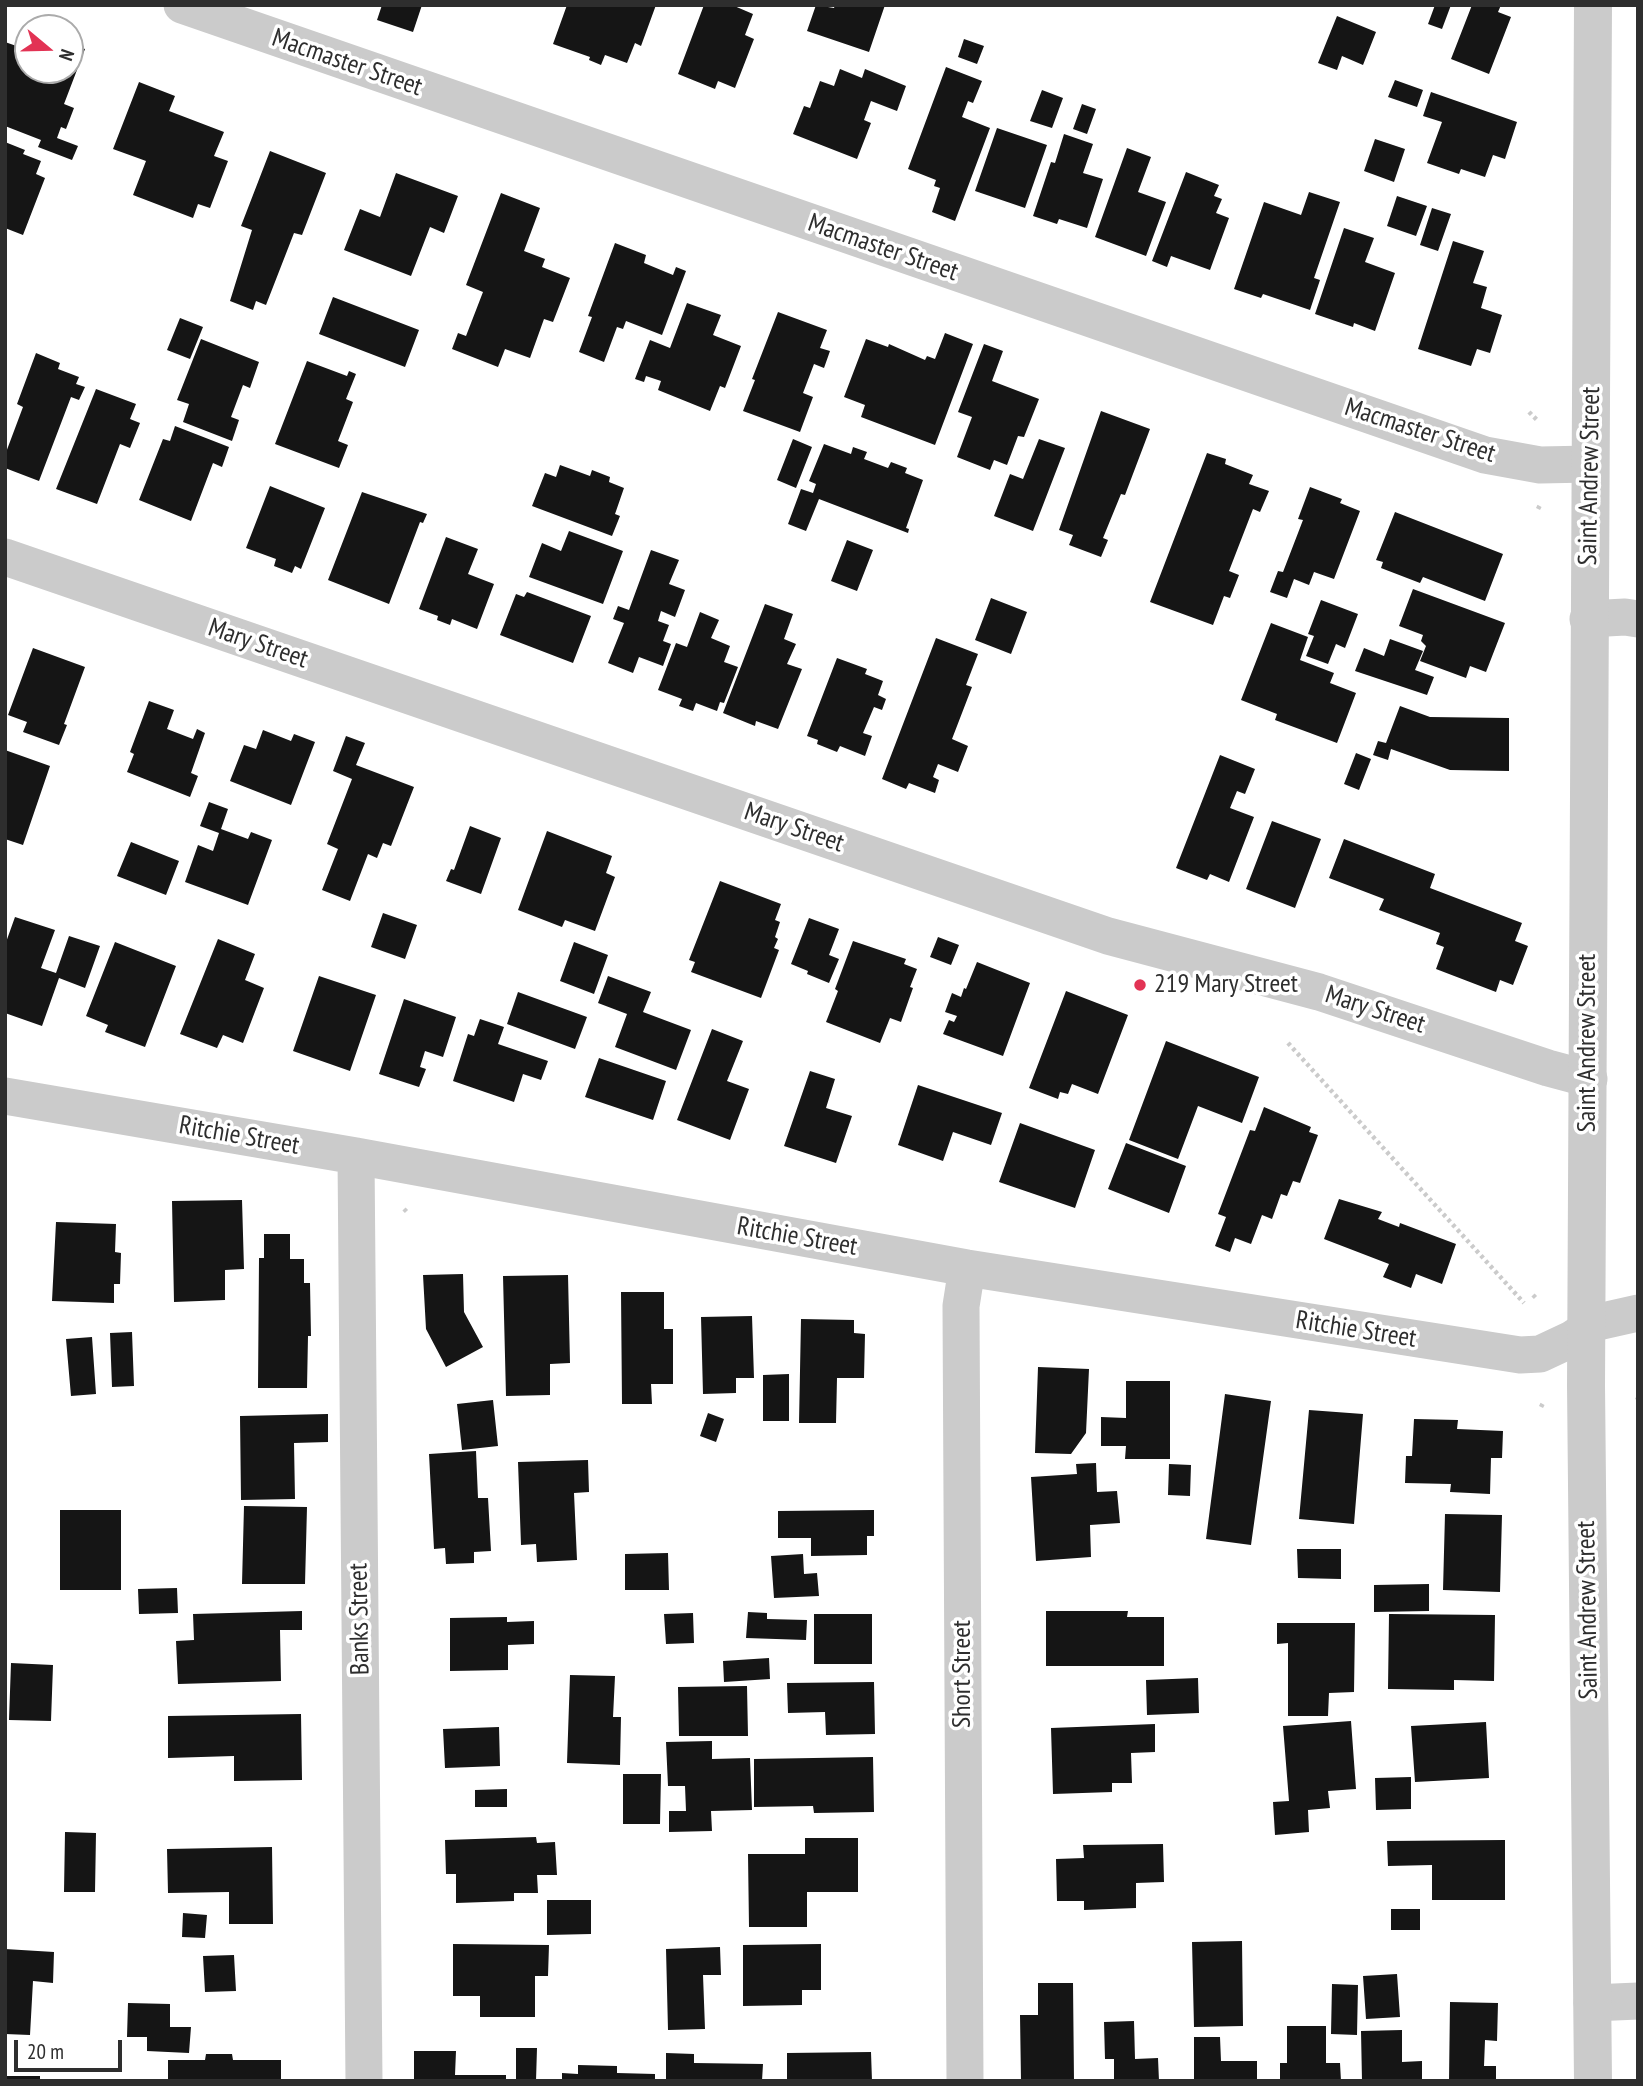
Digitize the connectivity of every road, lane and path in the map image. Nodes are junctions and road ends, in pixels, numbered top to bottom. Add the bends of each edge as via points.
1 (181, 5) edge
2 (1593, 5) edge
3 (1529, 412) dead end
4 (1538, 421) dead end
5 (1590, 464) junction
6 (5, 557) edge
7 (1638, 618) edge
8 (1588, 619) junction
9 (1287, 1043) dead end
10 (1589, 1079) junction
11 (5, 1096) edge
12 (356, 1156) junction
13 (967, 1268) junction
14 (1524, 1303) dead end
15 (1638, 1313) edge
16 (1586, 1331) junction
17 (1638, 2001) edge
18 (1592, 2003) junction
19 (365, 2081) edge
20 (964, 2081) edge
21 (1593, 2081) edge

1 - 5 street, Macmaster Street via 1485,455 1540,464
2 - 5 street, Saint Andrew Street
3 - 4 path
5 - 8 street, Saint Andrew Street
6 - 10 street, Mary Street via 1108,936 1319,992
7 - 8 street
8 - 10 street, Saint Andrew Street
9 - 14 path
10 - 16 street, Saint Andrew Street
11 - 12 street, Ritchie Street
12 - 13 street, Ritchie Street
12 - 19 street, Banks Street
13 - 16 street, Ritchie Street via 1520,1355 1540,1354
13 - 20 street, Short Street via 961,1306
15 - 16 street, Ritchie Street via 1598,1322
16 - 18 street, Saint Andrew Street
17 - 18 street
18 - 21 street, Saint Andrew Street

